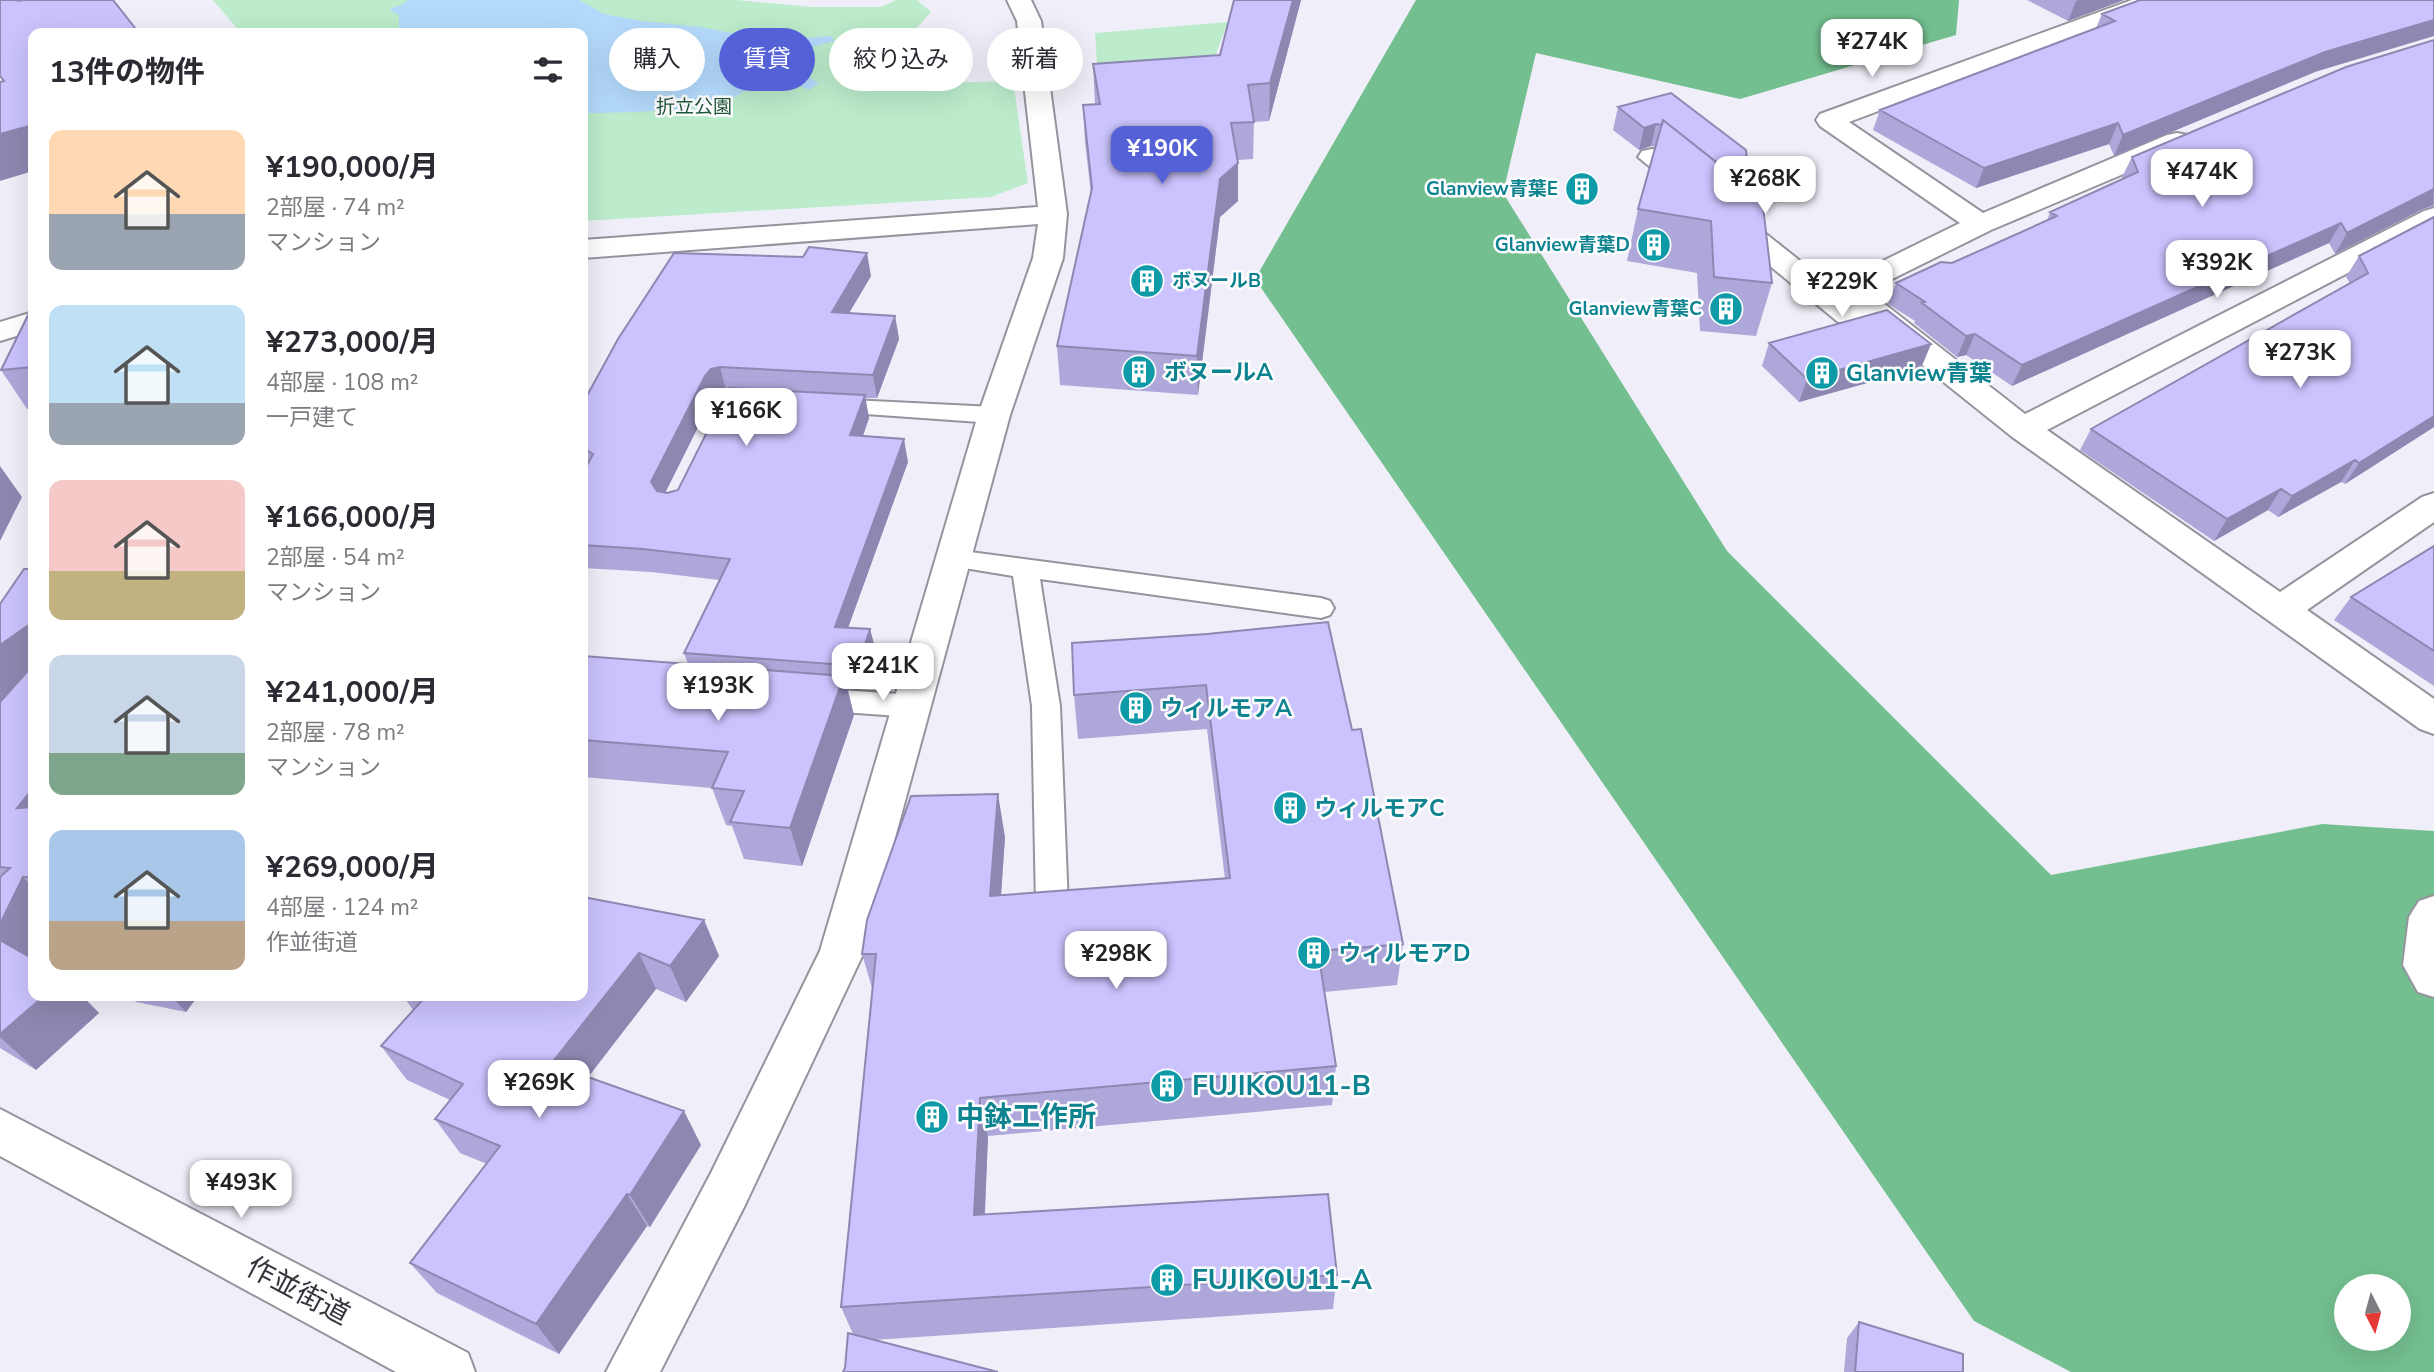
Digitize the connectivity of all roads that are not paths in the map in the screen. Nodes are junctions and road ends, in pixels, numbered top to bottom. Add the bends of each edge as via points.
1 (1019, 0) edge
2 (2154, 0) edge
3 (2206, 130) edge
4 (1652, 158) edge
5 (1053, 214) junction
6 (2434, 217) edge
7 (1981, 224) junction
8 (588, 248) edge
9 (1872, 309) junction
10 (28, 323) edge
11 (0, 332) edge
12 (806, 405) edge
13 (994, 415) junction
14 (2023, 429) junction
15 (2434, 505) edge
16 (955, 559) junction
17 (1025, 569) junction
18 (1321, 608) dead end
19 (2281, 610) junction
20 (788, 696) edge
21 (913, 706) junction
22 (2434, 719) edge
23 (1052, 906) edge
24 (2434, 914) edge
25 (2434, 978) edge
26 (0, 1131) edge
27 (449, 1372) edge
28 (632, 1372) edge

1 - 5 street via 1029,21
2 - 7 street via 1829,120
3 - 7 street
4 - 9 street via 1849,316
5 - 8 street
5 - 13 street via 1048,258
6 - 14 street
7 - 9 street via 1847,290
9 - 14 street
10 - 11 street
12 - 13 lane
13 - 16 street
14 - 19 street
15 - 19 street
16 - 17 lane
16 - 21 street
17 - 18 lane
17 - 23 lane via 1046,706
19 - 22 street
20 - 21 lane
21 - 28 street via 842,952 728,1189
24 - 25 street via 2426,965
26 - 27 street, 作並街道

